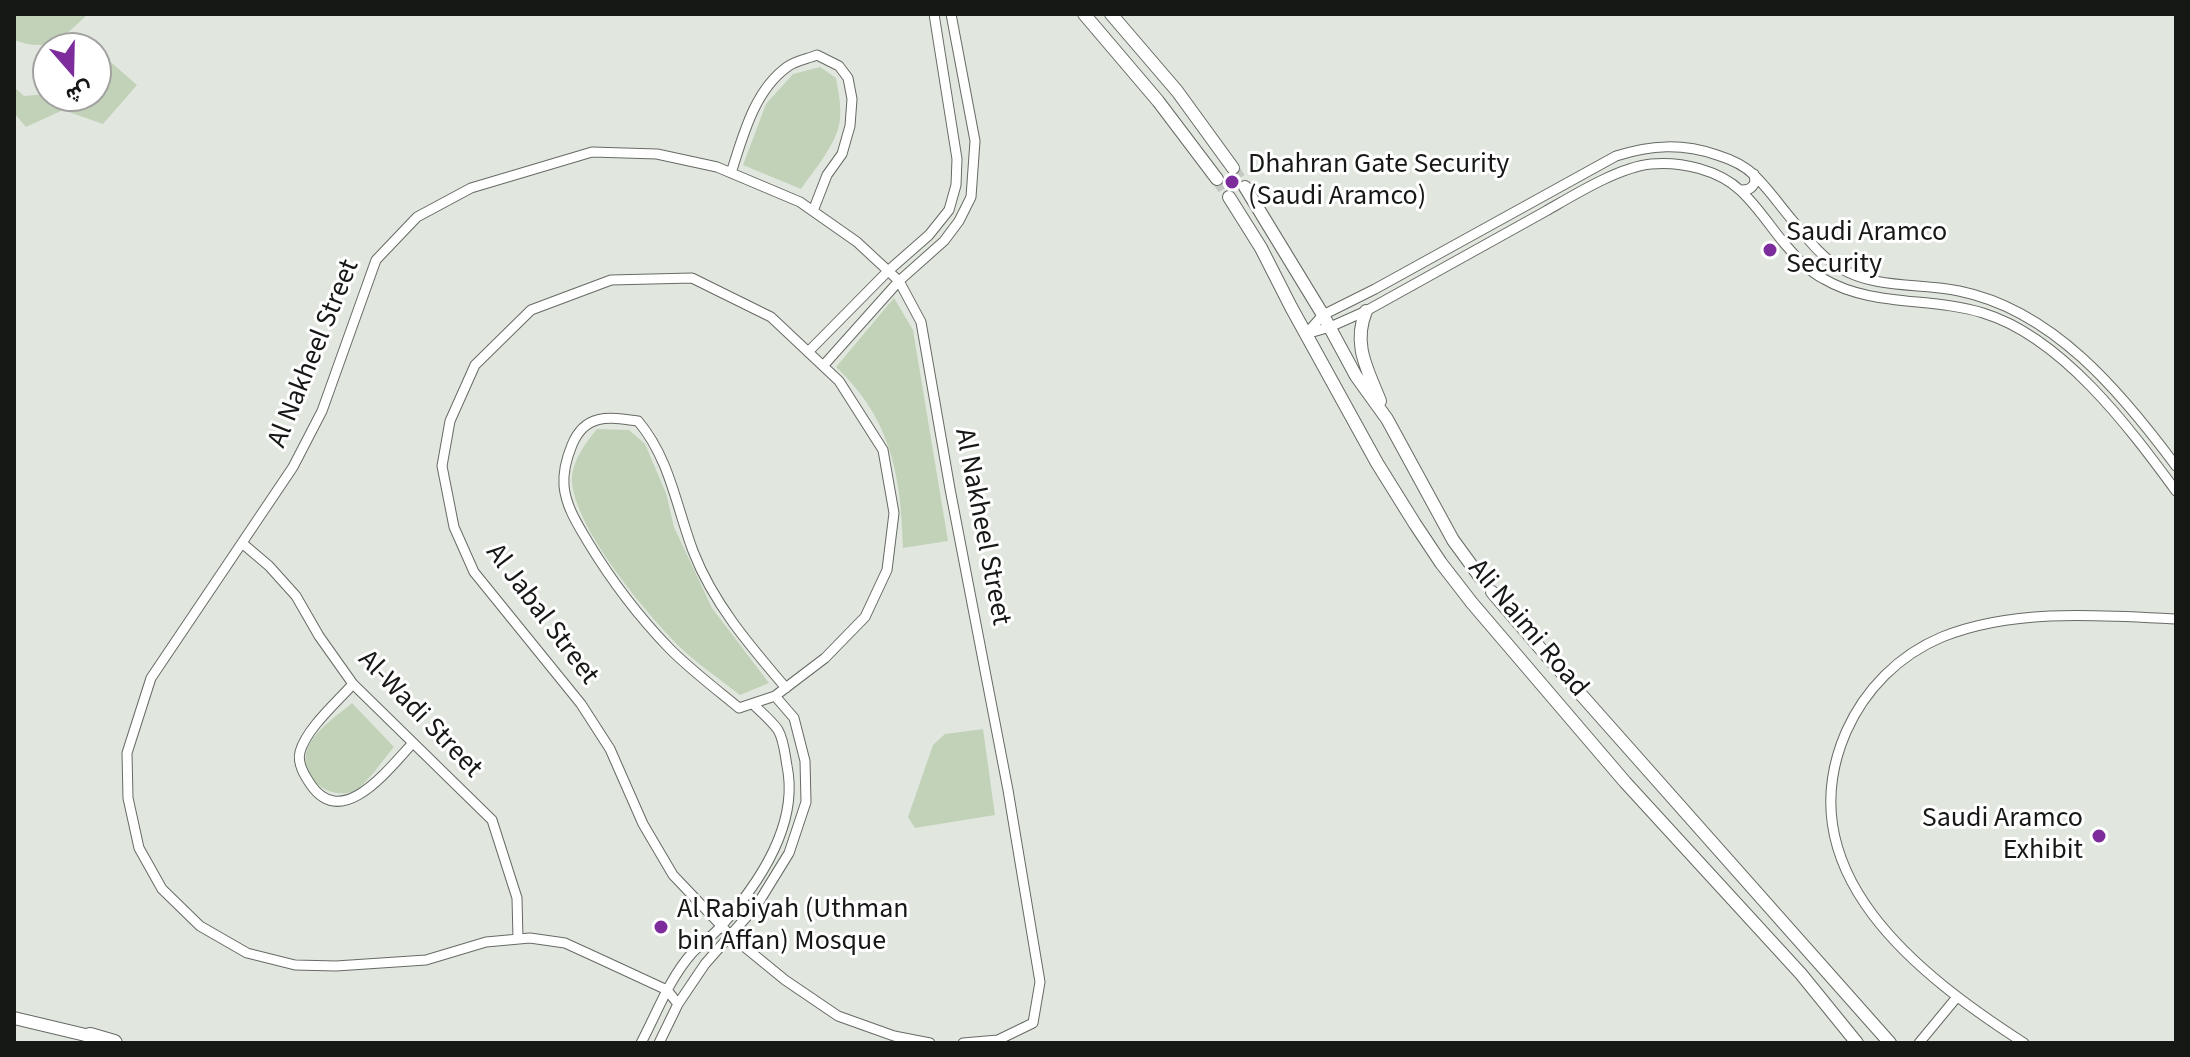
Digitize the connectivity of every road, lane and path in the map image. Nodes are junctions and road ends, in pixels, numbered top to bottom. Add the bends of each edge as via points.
1 (934, 14) edge
2 (951, 14) edge
3 (1084, 14) edge
4 (1111, 14) edge
5 (1217, 145) junction
6 (1201, 158) junction
7 (1233, 168) tunnel mouth
8 (731, 173) junction
9 (1754, 174) junction
10 (1217, 179) tunnel mouth
11 (1245, 187) tunnel mouth
12 (1741, 190) junction
13 (1229, 197) tunnel mouth
14 (1254, 200) junction
15 (1237, 210) junction
16 (813, 211) junction
17 (1814, 246) junction
18 (1802, 263) junction
19 (888, 271) junction
20 (899, 281) junction
21 (1366, 311) junction
22 (1323, 315) junction
23 (1330, 327) junction
24 (1306, 334) junction
25 (808, 352) junction
26 (823, 366) junction
27 (1387, 419) junction
28 (2176, 466) edge
29 (2176, 491) edge
30 (242, 543) junction
31 (1480, 577) dead end
32 (1492, 592) dead end
33 (2176, 618) edge
34 (353, 684) junction
35 (786, 688) junction
36 (775, 696) junction
37 (753, 704) junction
38 (412, 744) junction
39 (721, 926) junction
40 (730, 935) junction
41 (518, 939) junction
42 (667, 990) junction
43 (1957, 997) junction
44 (678, 1004) junction
45 (14, 1018) edge
46 (90, 1036) joint
47 (117, 1043) edge
48 (641, 1043) edge
49 (659, 1043) edge
50 (930, 1043) edge
51 (963, 1043) edge
52 (1857, 1043) edge
53 (1890, 1043) edge
54 (1919, 1043) edge
55 (2024, 1043) edge

1 - 19 street via 957,159 956,185 949,210
2 - 20 street via 975,141 971,197 944,241
3 - 6 main road
4 - 5 main road
5 - 6 main road via 1215,159
5 - 7 main road
6 - 10 main road
8 - 16 street, Al Nakheel Street
8 - 16 street via 767,86 789,66 817,55 839,66 852,99 842,154
8 - 30 street, Al Nakheel Street via 657,154 592,152 471,188 417,217 376,260 322,411 293,467
9 - 12 street via 1752,187
9 - 17 street
9 - 22 street via 1693,148 1654,146 1616,156
11 - 14 main road, Ali Naimi Road
12 - 18 street
12 - 21 street via 1696,168 1647,164 1629,169
13 - 15 main road, Ali Naimi Road
14 - 15 main road via 1240,198
14 - 22 main road, Ali Naimi Road
15 - 24 main road, Ali Naimi Road
16 - 19 street, Al Nakheel Street
17 - 18 street via 1802,249
17 - 28 street via 1854,274 1960,291 2031,319 2079,354
18 - 29 street via 1854,292 1982,312 2026,333 2070,365
19 - 20 street, Al Nakheel Street
19 - 25 street
20 - 26 street
20 - 51 street, Al Nakheel Street via 921,322 1040,982 1033,1023 998,1040
21 - 23 street
21 - 27 main road via 1359,333 1362,354
22 - 23 main road, Ali Naimi Road
22 - 24 street
23 - 24 street
23 - 27 main road, Ali Naimi Road
24 - 52 main road, Ali Naimi Road via 1377,463 1441,563 1625,782
25 - 26 street, Al Jabal Street
25 - 39 street, Al Jabal Street via 771,317 692,278 611,280 531,310 475,365 450,421 442,466 454,527 474,572 581,704 610,749 643,824 673,875
26 - 35 street, Al Jabal Street via 839,381 883,450 894,513 887,570 865,617
27 - 31 main road, Ali Naimi Road via 1453,540
30 - 34 street, Al-Wadi Street via 296,596
30 - 41 street, Al Nakheel Street via 151,678 127,753 128,798 139,848 162,889 200,926 247,953 295,965 426,960 486,942
32 - 53 main road, Ali Naimi Road
33 - 43 street via 2096,614 1960,630 1900,661 1858,709 1842,741 1832,786 1833,828 1844,868 1878,924
34 - 38 street, Al-Wadi Street
34 - 38 street via 307,735 299,753 300,766 321,796 341,802 363,794
35 - 36 street, Al Jabal Street
35 - 37 street via 718,603 693,552 671,480 650,435 638,421 594,419 578,431 567,459 564,486 572,516 634,608 671,650 739,708
36 - 37 street, Al Jabal Street
36 - 40 street via 794,718 805,761 806,802 789,853 757,905
37 - 39 street via 778,730 783,744 787,805 769,860
38 - 41 street, Al-Wadi Street via 492,820 517,898
39 - 40 street, Al Jabal Street
39 - 42 street via 691,954
40 - 44 street
40 - 50 street via 838,1016
41 - 42 street, Al Nakheel Street via 565,943
42 - 44 street, Al Nakheel Street
42 - 48 street
43 - 54 street
43 - 55 street
44 - 49 street
45 - 46 main road
46 - 47 highway

